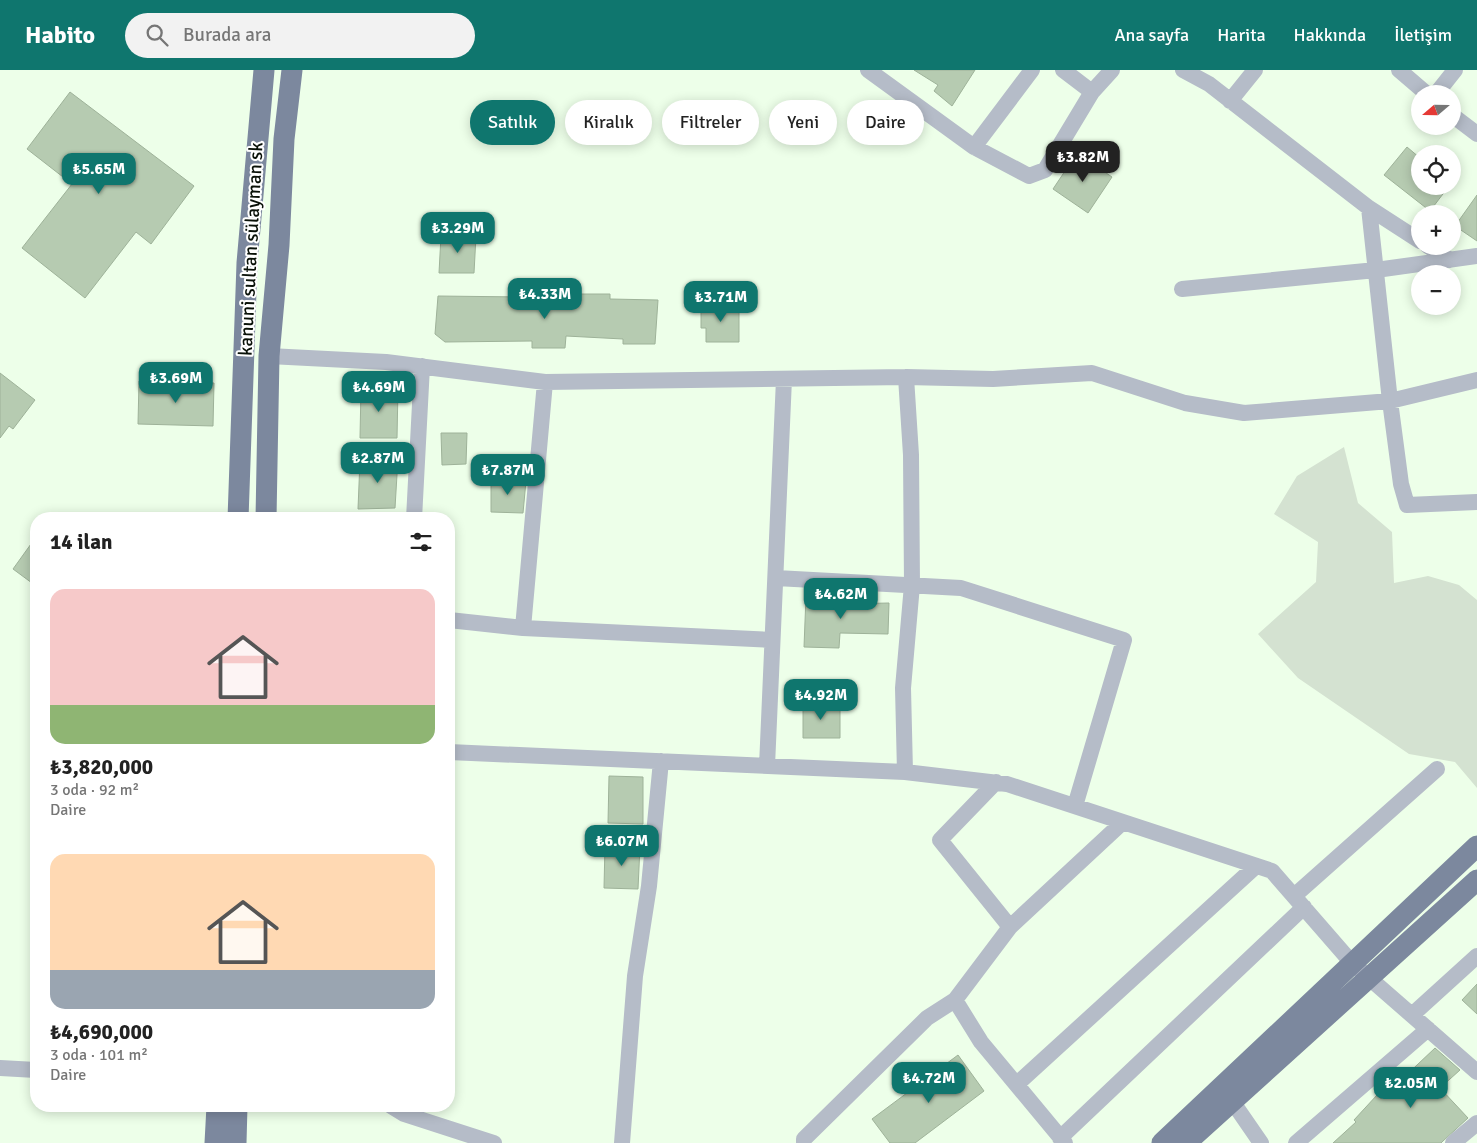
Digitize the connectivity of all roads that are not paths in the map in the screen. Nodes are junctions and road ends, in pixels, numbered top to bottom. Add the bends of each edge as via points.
1 (264, 70) edge
2 (292, 70) edge
3 (868, 70) edge
4 (1032, 70) edge
5 (1063, 70) edge
6 (1112, 70) edge
7 (1183, 70) edge
8 (1254, 70) edge
9 (1399, 70) edge
10 (1454, 70) edge
11 (1416, 85) edge
12 (1443, 85) edge
13 (1092, 92) junction
14 (1230, 101) junction
15 (1461, 122) edge
16 (1477, 134) edge
17 (974, 148) junction
18 (1369, 208) junction
19 (1411, 235) edge
20 (1442, 255) edge
21 (1477, 256) edge
22 (1450, 260) junction
23 (1376, 270) junction
24 (1182, 290) dead end
25 (269, 356) junction
26 (422, 366) junction
27 (906, 377) junction
28 (784, 379) junction
29 (1477, 380) edge
30 (545, 382) junction
31 (1390, 401) junction
32 (1477, 502) edge
33 (238, 512) edge
34 (266, 512) edge
35 (414, 512) edge
36 (776, 578) junction
37 (912, 585) junction
38 (455, 621) edge
39 (523, 628) junction
40 (772, 640) junction
41 (455, 752) edge
42 (661, 761) junction
43 (766, 766) junction
44 (1437, 770) dead end
45 (905, 772) junction
46 (996, 782) junction
47 (1075, 806) junction
48 (1123, 822) junction
49 (1477, 846) edge
50 (1256, 866) junction
51 (1477, 880) edge
52 (1299, 901) junction
53 (1010, 927) junction
54 (1477, 956) edge
55 (1352, 962) junction
56 (1370, 976) junction
57 (956, 1000) junction
58 (1412, 1015) junction
59 (1428, 1029) junction
60 (0, 1068) edge
61 (30, 1070) edge
62 (1476, 1070) edge
63 (1017, 1084) junction
64 (1232, 1101) junction
65 (217, 1112) edge
66 (237, 1112) edge
67 (401, 1112) edge
68 (1477, 1123) edge
69 (465, 1139) edge
70 (1062, 1140) edge
71 (805, 1142) edge
72 (215, 1143) edge
73 (236, 1143) edge
74 (494, 1143) edge
75 (622, 1143) edge
76 (1162, 1143) edge
77 (1186, 1143) edge
78 (1262, 1143) edge
79 (1296, 1143) edge
80 (1453, 1143) edge

1 - 33 main road, kanuni sultan sülayman sk via 247,262
2 - 25 main road
3 - 17 street
4 - 17 street
5 - 13 street
6 - 13 street
7 - 14 street via 1209,84
8 - 14 street
9 - 11 street
10 - 12 street
13 - 17 street via 1045,170 1029,176
14 - 18 street
15 - 16 street
18 - 19 street
18 - 23 street
20 - 22 street
21 - 22 street
22 - 23 street
23 - 24 street
23 - 31 street
25 - 26 street
25 - 34 main road
26 - 30 street
26 - 35 street
27 - 28 street
27 - 31 street via 993,379 1092,372 1185,403 1244,413
27 - 37 street via 911,455
28 - 30 street
28 - 36 street
29 - 31 street
30 - 39 street
31 - 32 street via 1401,484 1407,505
36 - 37 street
36 - 40 street
37 - 45 street via 903,688
37 - 47 street via 961,588 1124,640
38 - 39 street
39 - 40 street
40 - 43 street
41 - 42 street
42 - 43 street
42 - 75 street via 649,886 636,976
43 - 45 street
44 - 52 street
45 - 46 street
46 - 47 street
46 - 53 street via 940,840
47 - 48 street
48 - 50 street
48 - 53 street
49 - 55 main road
50 - 52 street via 1272,871
50 - 63 street
51 - 56 main road
52 - 55 street
52 - 70 street
53 - 57 street
54 - 58 street
55 - 56 street
55 - 76 main road
56 - 58 street
56 - 64 main road
57 - 63 street via 981,1042
57 - 71 street via 927,1018
58 - 59 street
59 - 62 street
59 - 79 street
60 - 61 street
63 - 70 street
64 - 77 main road
64 - 78 street
65 - 72 main road
66 - 73 main road
67 - 69 street
68 - 80 street
69 - 74 street

